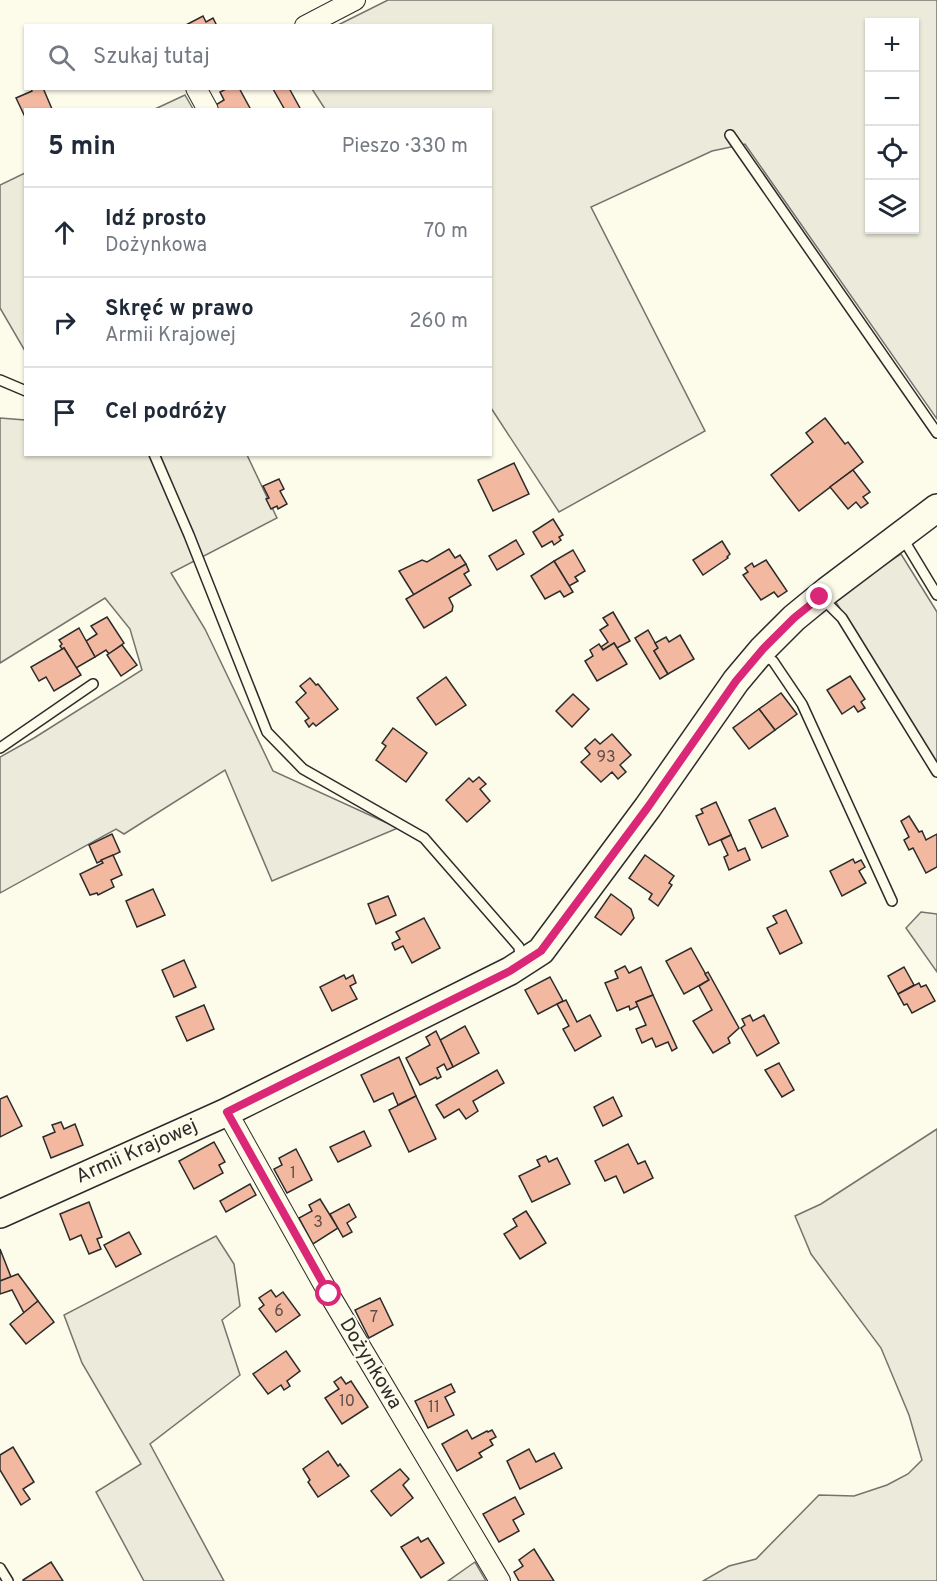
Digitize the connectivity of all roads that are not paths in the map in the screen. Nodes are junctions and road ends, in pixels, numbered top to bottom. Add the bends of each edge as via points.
1 (355, 0) edge
2 (309, 24) edge
3 (197, 90) edge
4 (207, 108) edge
5 (730, 135) dead end
6 (0, 380) edge
7 (24, 390) edge
8 (937, 433) edge
9 (155, 456) edge
10 (937, 508) edge
11 (901, 534) junction
12 (937, 595) edge
13 (820, 597) junction
14 (759, 654) junction
15 (93, 684) dead end
16 (0, 748) edge
17 (937, 772) edge
18 (892, 901) dead end
19 (521, 964) junction
20 (227, 1112) junction
21 (0, 1214) edge
22 (0, 1568) edge
23 (8, 1581) edge
24 (500, 1581) edge

1 - 2 street
3 - 4 street
5 - 8 lane
6 - 7 lane
9 - 19 lane via 267,732 303,768 424,838 519,946
10 - 11 street, Armii Krajowej
11 - 12 lane
11 - 13 street, Armii Krajowej
13 - 14 street, Armii Krajowej
13 - 17 lane via 842,618
14 - 18 lane via 773,661 802,704
14 - 19 street, Armii Krajowej via 541,951
15 - 16 lane
19 - 20 street, Armii Krajowej
20 - 21 street, Armii Krajowej
20 - 24 street, Dożynkowa via 329,1294
22 - 23 lane

